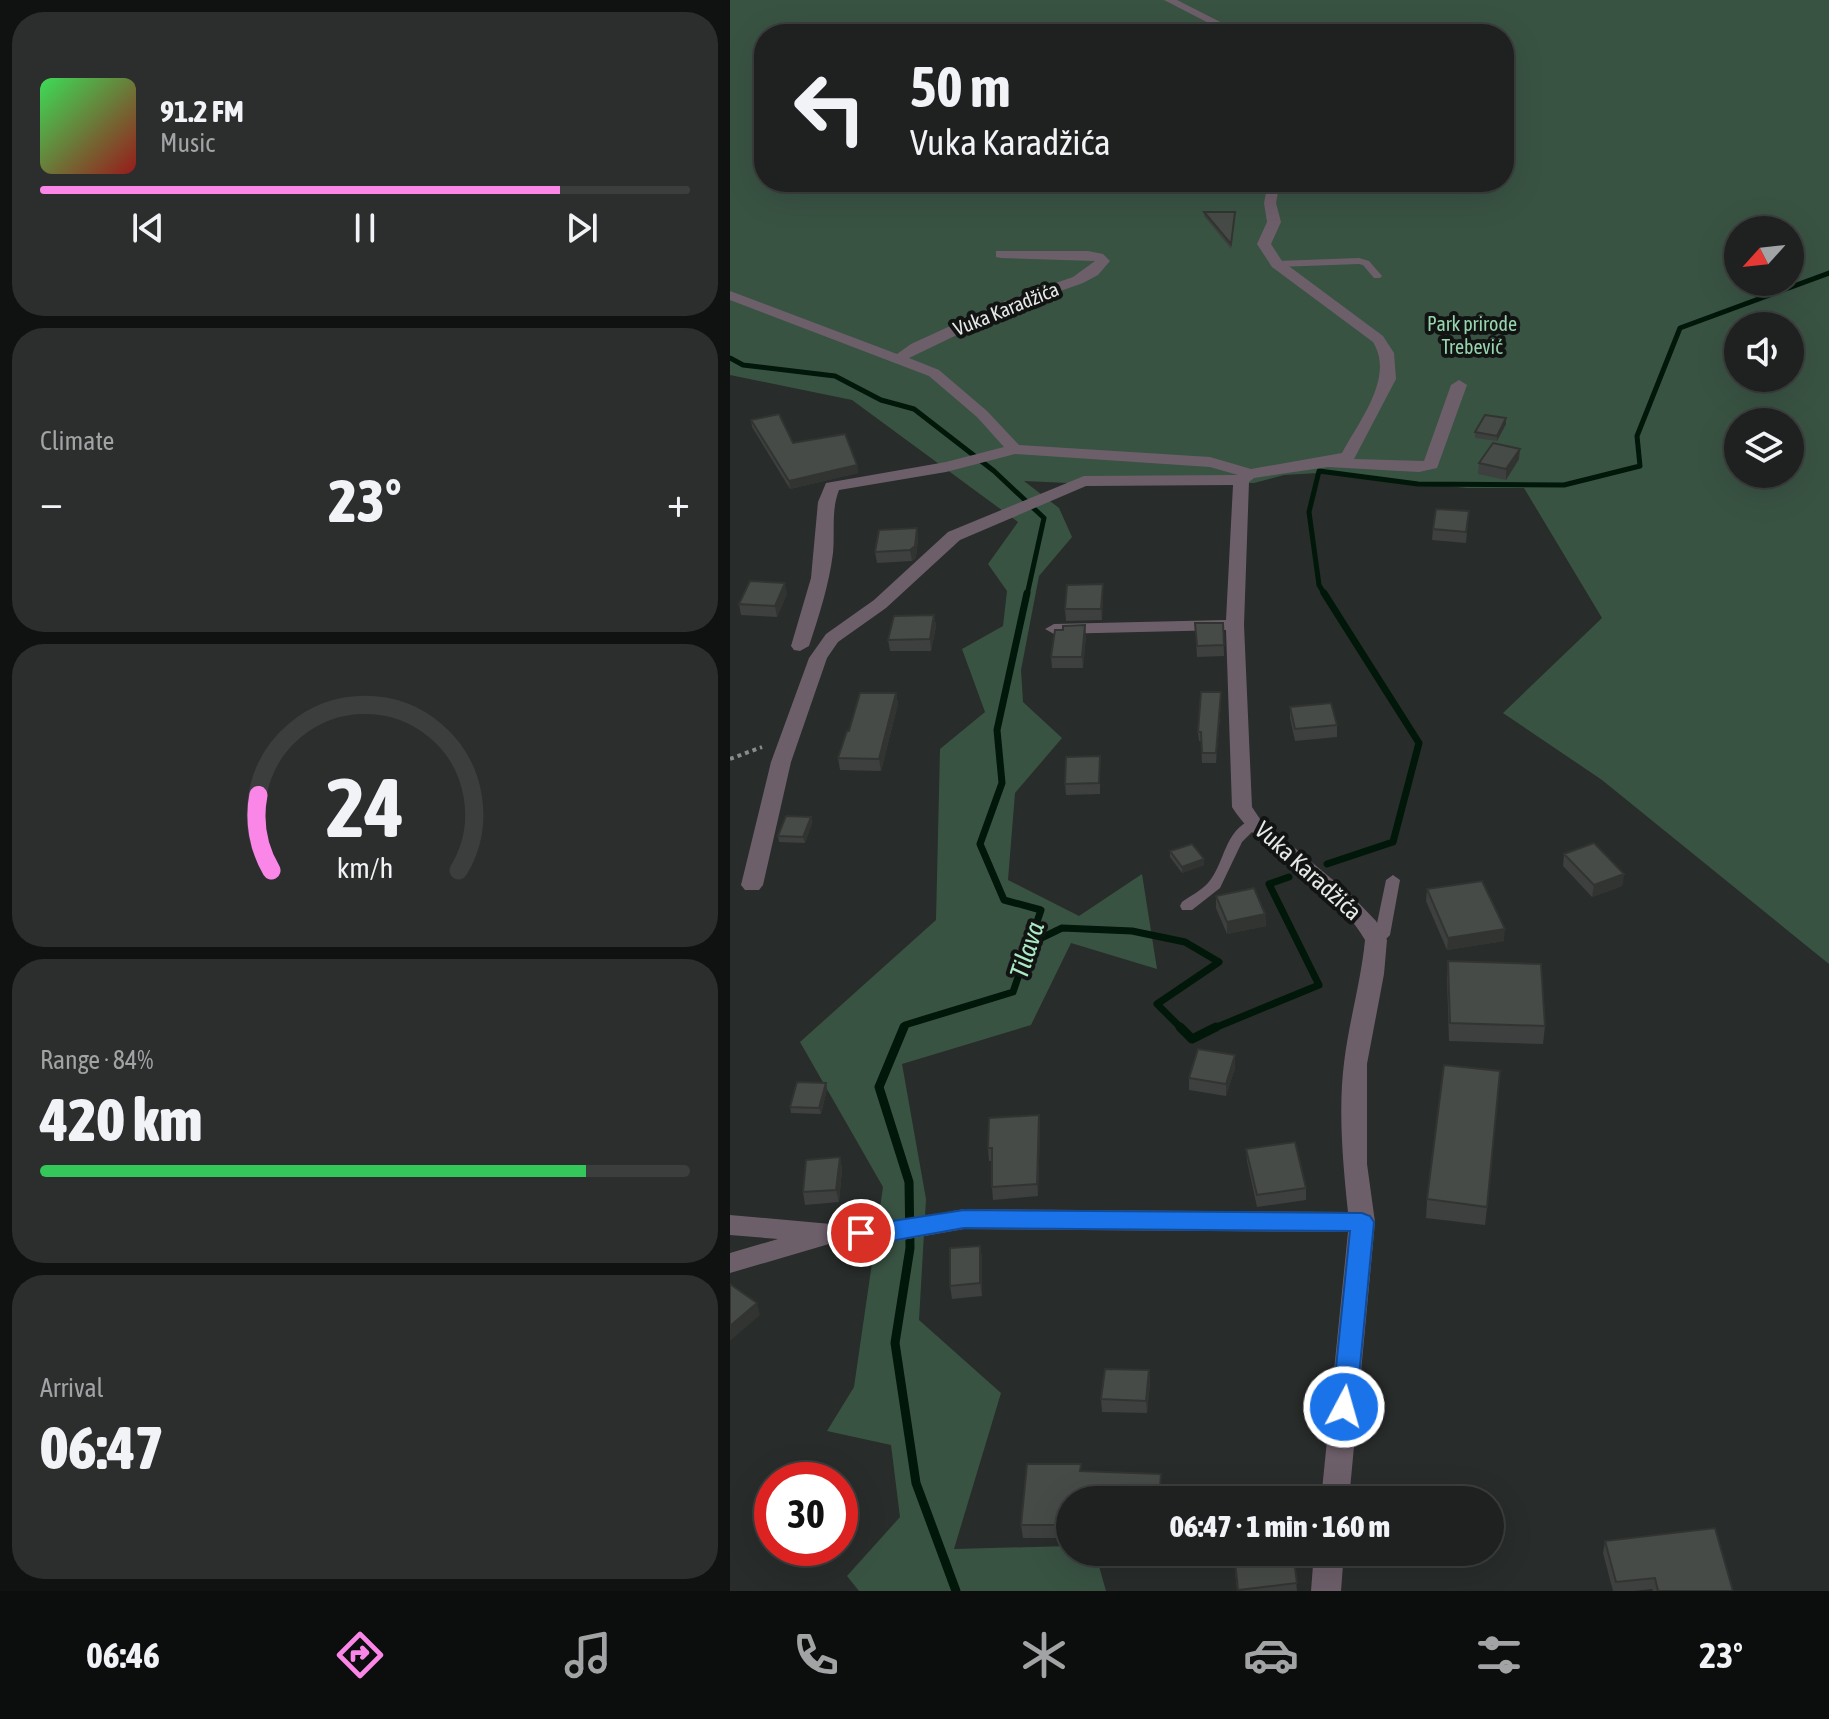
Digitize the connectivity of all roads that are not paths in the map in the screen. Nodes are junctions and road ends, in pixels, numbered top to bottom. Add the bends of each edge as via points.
1 (1169, 0) edge
2 (1218, 24) edge
3 (1272, 192) edge
4 (1001, 254) dead end
5 (1277, 264) junction
6 (1377, 276) dead end
7 (730, 295) edge
8 (900, 358) junction
9 (1459, 385) dead end
10 (1014, 449) junction
11 (1328, 462) junction
12 (1245, 477) junction
13 (1235, 625) junction
14 (1054, 629) edge
15 (800, 646) dead end
16 (1253, 824) junction
17 (1393, 880) dead end
18 (752, 885) dead end
19 (1187, 906) dead end
20 (1376, 940) junction
21 (1362, 1222) junction
22 (730, 1225) edge
23 (831, 1234) junction
24 (730, 1263) edge
25 (1336, 1486) edge
26 (1328, 1566) edge
27 (1326, 1591) edge

1 - 2 street
3 - 5 street via 1274,222 1264,244
4 - 8 street, Vuka Karadžića via 1088,255 1103,261 1078,280 1010,304
5 - 6 lane via 1359,261
5 - 11 street via 1368,328 1387,353 1388,379 1380,397 1348,456
7 - 8 street
8 - 10 street via 934,373
9 - 11 street via 1431,465
10 - 12 street via 1210,462
10 - 15 street via 967,464 832,486 815,603
11 - 12 street
12 - 13 street, Vuka Karadžića
12 - 18 street via 1084,481 954,536 880,604 832,638 814,667
13 - 14 street
13 - 16 street, Vuka Karadžića via 1242,807
16 - 19 lane via 1236,840 1215,885
16 - 20 street, Vuka Karadžića via 1343,900
17 - 20 lane via 1382,935
20 - 21 street, Vuka Karadžića via 1355,1064 1355,1164
21 - 23 street via 964,1219 891,1232
21 - 25 street, Vuka Karadžića
22 - 23 street
23 - 24 street
26 - 27 street

